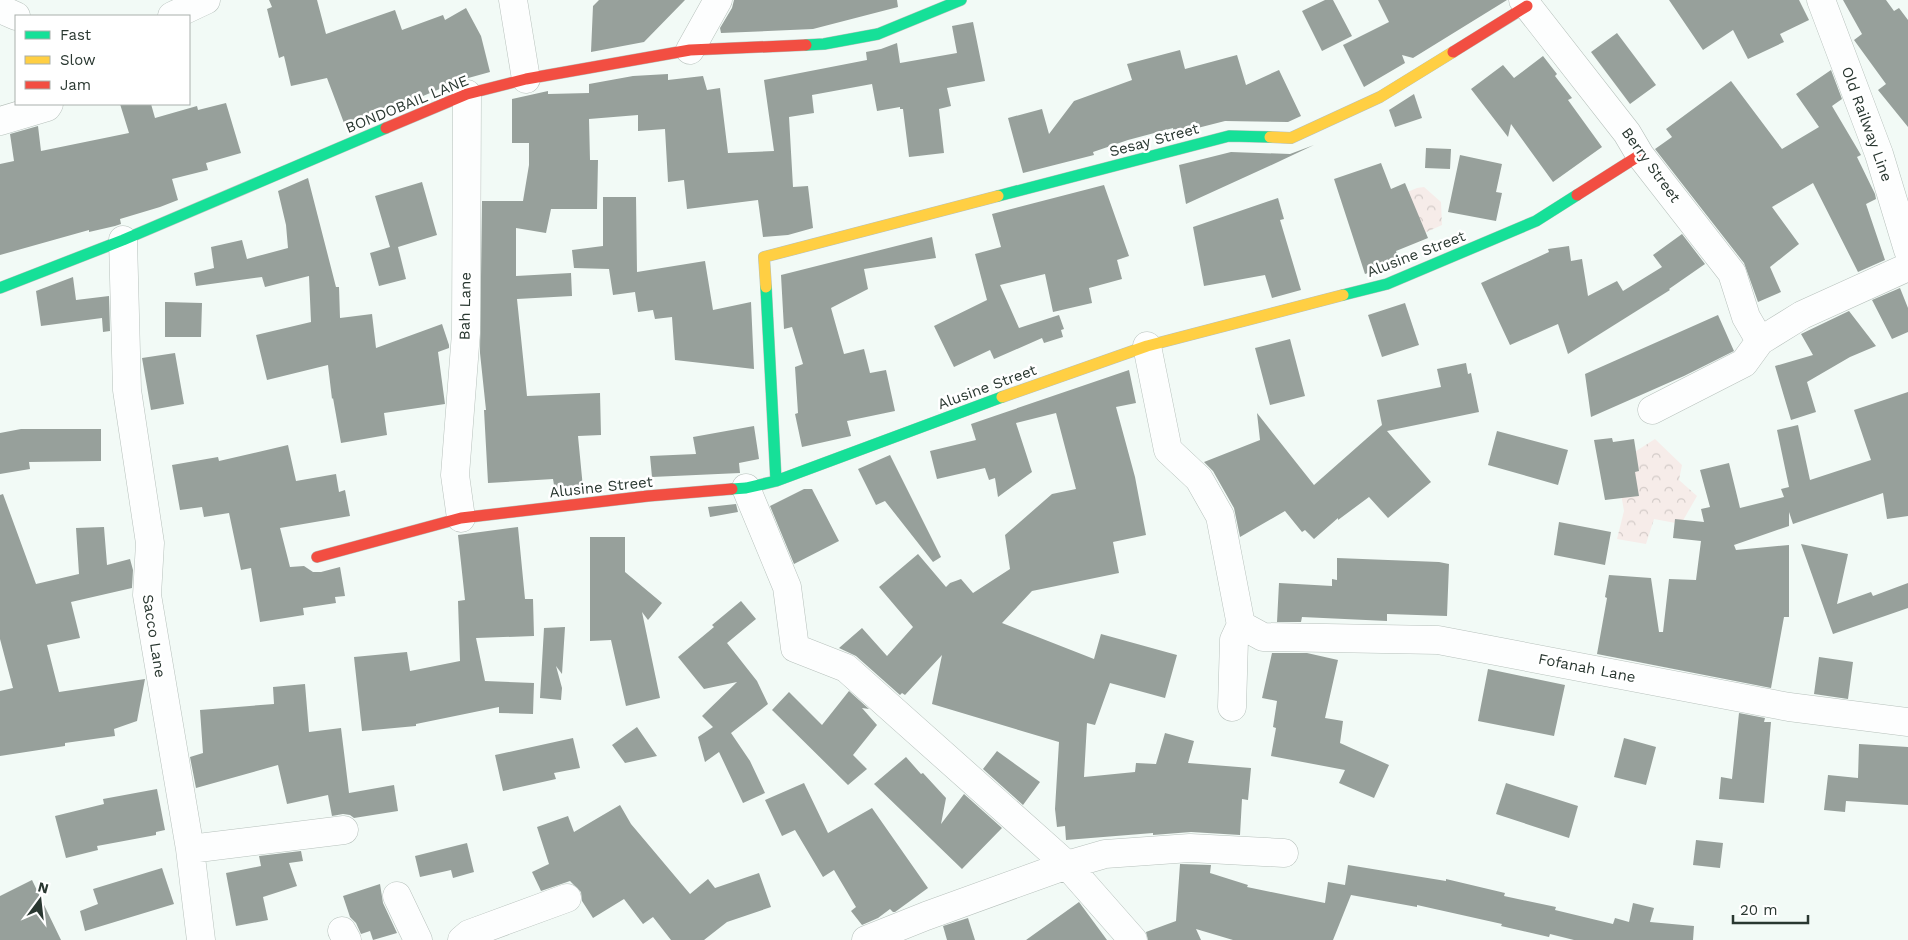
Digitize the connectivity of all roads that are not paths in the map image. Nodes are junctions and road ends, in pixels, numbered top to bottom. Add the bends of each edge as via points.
1 (206, 0) edge
2 (513, 0) edge
3 (718, 0) edge
4 (961, 0) edge
5 (1821, 0) edge
6 (1525, 3) edge
7 (0, 9) edge
8 (174, 15) edge
9 (15, 16) edge
10 (690, 50) junction
11 (526, 79) junction
12 (467, 94) junction
13 (48, 105) edge
14 (0, 121) edge
15 (1640, 155) junction
16 (123, 240) junction
17 (1908, 250) edge
18 (1908, 267) edge
19 (0, 288) edge
20 (1760, 341) junction
21 (1147, 346) junction
22 (1652, 410) dead end
23 (776, 481) junction
24 (746, 488) junction
25 (461, 518) junction
26 (317, 557) dead end
27 (1252, 631) junction
28 (1232, 707) dead end
29 (1908, 722) edge
30 (344, 830) dead end
31 (190, 849) junction
32 (1284, 853) dead end
33 (1067, 865) junction
34 (397, 896) dead end
35 (567, 898) dead end
36 (201, 940) edge
37 (418, 940) edge
38 (462, 940) edge
39 (866, 940) edge
40 (1133, 940) edge

1 - 8 street
2 - 11 street
3 - 10 street
4 - 10 street, BONDOBAIL LANE via 878,34 824,44
5 - 17 street, Old Railway Line via 1879,154
6 - 15 street, Berry Street via 1627,133
6 - 23 street, Sesay Street via 1380,97 1291,138 1229,136 764,258
7 - 9 street
10 - 11 street, BONDOBAIL LANE
11 - 12 street, BONDOBAIL LANE
12 - 16 street, BONDOBAIL LANE
12 - 25 street, Bah Lane via 466,333 455,476
13 - 14 street
15 - 20 street, Berry Street via 1732,273 1746,317
15 - 21 street, Alusine Street via 1536,221 1387,284
16 - 19 street, BONDOBAIL LANE
16 - 31 street, Sacco Lane via 127,390 150,543 146,595
18 - 20 street via 1802,315
20 - 22 street via 1744,363
21 - 23 street, Alusine Street
21 - 27 street via 1168,450 1199,479 1220,516
23 - 24 street, Alusine Street
24 - 25 street, Alusine Street
24 - 33 street via 787,587 796,648 846,668
25 - 26 street, Alusine Street
27 - 28 street via 1234,640
27 - 29 street, Fofanah Lane via 1438,640 1789,707
30 - 31 street
31 - 36 street, Sacco Lane
32 - 33 street via 1190,848 1105,854
33 - 39 street
33 - 40 street
34 - 37 street
35 - 38 street via 469,934

